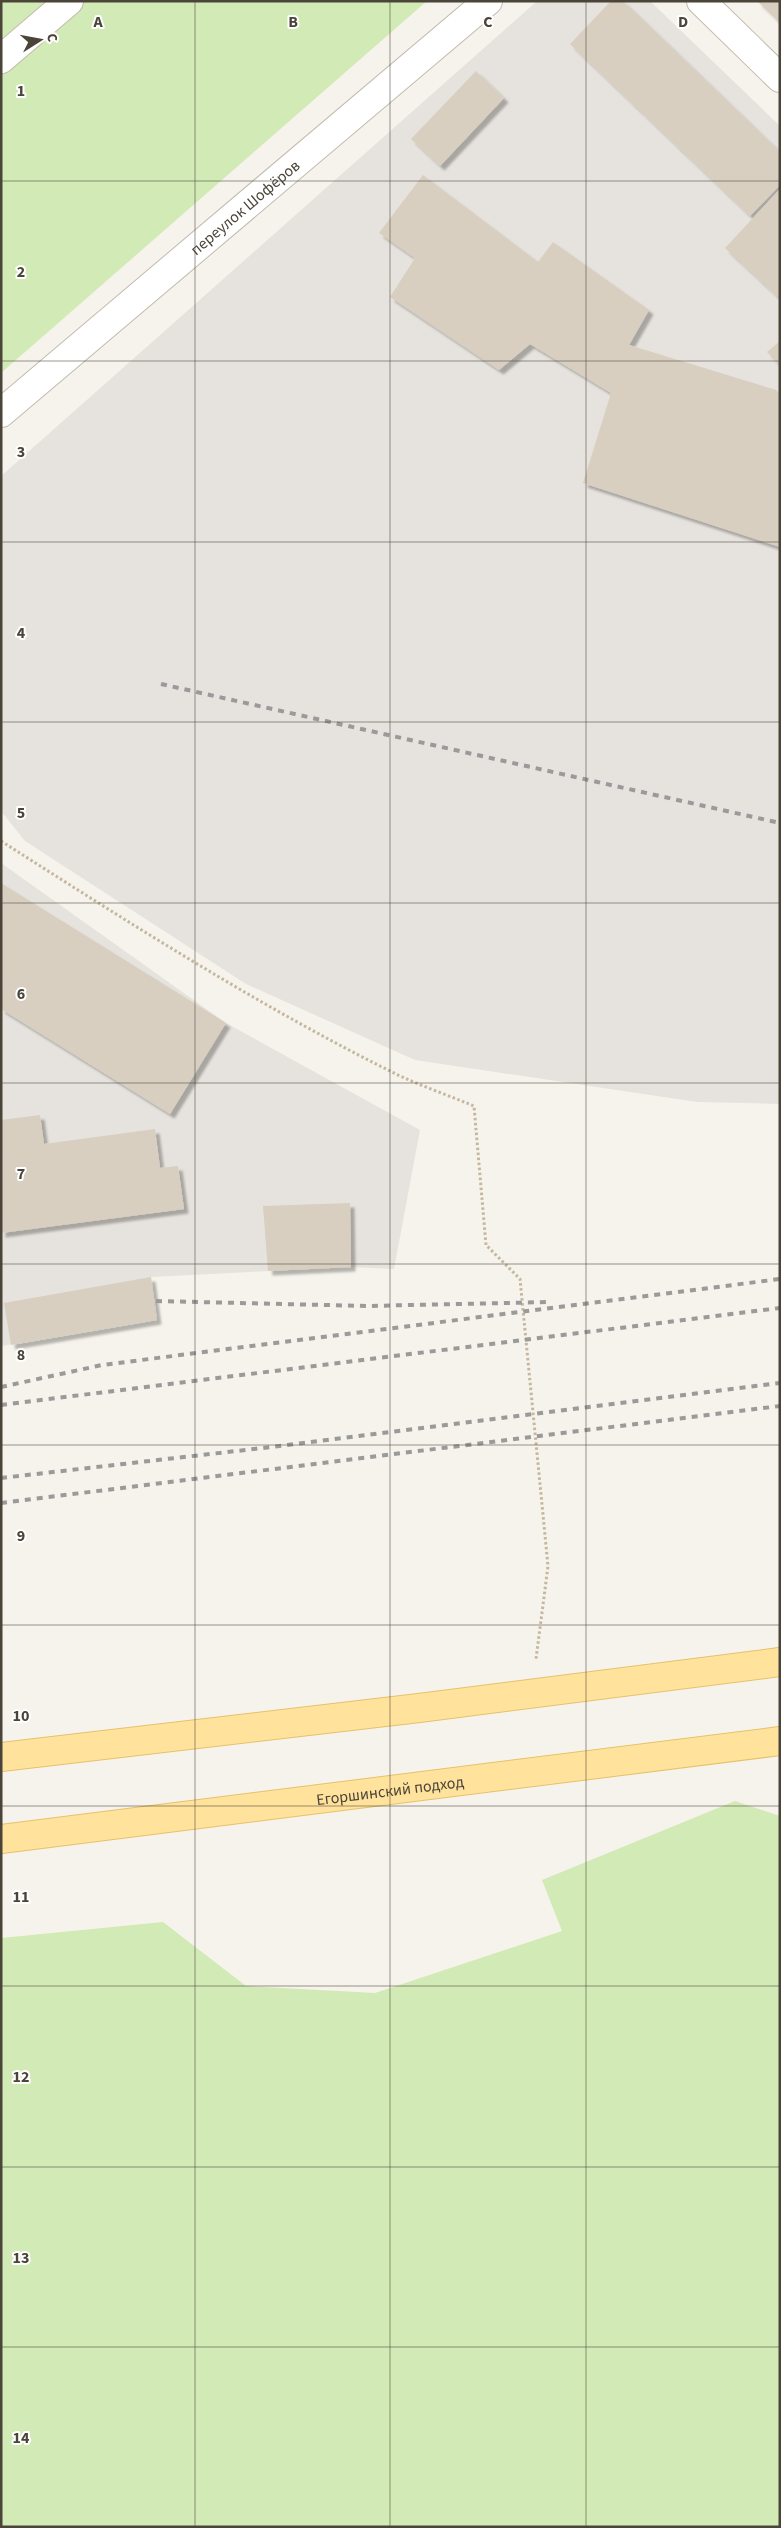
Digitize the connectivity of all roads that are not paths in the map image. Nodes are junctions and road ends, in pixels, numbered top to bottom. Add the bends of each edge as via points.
1 (69, 1) edge
2 (488, 1) edge
3 (701, 1) edge
4 (1, 59) edge
5 (780, 78) edge
6 (1, 414) edge
7 (780, 1662) edge
8 (780, 1741) edge
9 (1, 1757) edge
10 (1, 1839) edge

1 - 4 street
2 - 6 street, переулок Шофёров
3 - 5 street
7 - 9 main road
8 - 10 main road, Егоршинский подход

